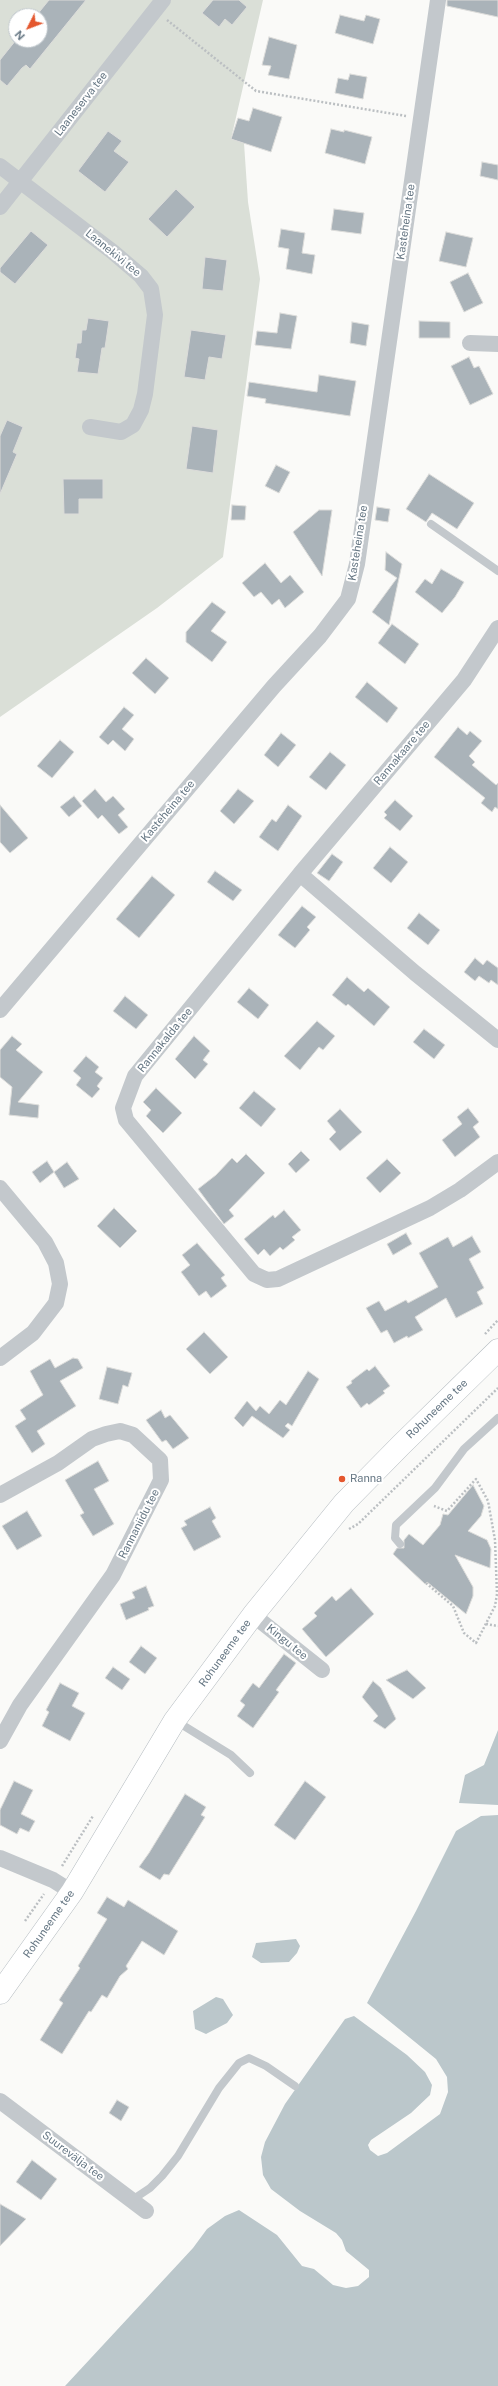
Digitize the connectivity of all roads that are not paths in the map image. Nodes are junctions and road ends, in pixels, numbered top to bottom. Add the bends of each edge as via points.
1 (163, 0) edge
2 (438, 0) edge
3 (0, 166) edge
4 (21, 180) junction
5 (0, 207) edge
6 (470, 343) dead end
7 (498, 344) edge
8 (90, 427) dead end
9 (431, 524) dead end
10 (498, 571) edge
11 (498, 628) edge
12 (300, 874) junction
13 (0, 1010) edge
14 (498, 1040) edge
15 (498, 1162) edge
16 (0, 1188) edge
17 (498, 1350) edge
18 (0, 1358) edge
19 (498, 1418) edge
20 (0, 1495) edge
21 (400, 1544) dead end
22 (252, 1615) junction
23 (322, 1670) dead end
24 (175, 1720) junction
25 (0, 1741) edge
26 (250, 1773) dead end
27 (0, 1858) edge
28 (72, 1892) junction
29 (0, 1993) edge
30 (295, 2086) dead end
31 (0, 2101) edge
32 (132, 2200) junction
33 (146, 2211) dead end

1 - 4 street, Laaneserva tee
2 - 13 street, Kasteheina tee via 357,564 348,599 320,636 274,686
3 - 4 street, Laanekivi tee
4 - 5 street, Laaneserva tee
4 - 8 street, Laanekivi tee via 130,266 151,288 155,315 141,410 133,425 121,432
6 - 7 street
9 - 10 lane
11 - 12 street, Rannakaare tee via 464,680
12 - 14 street
12 - 15 street, Rannakalda tee via 135,1076 123,1108 126,1120 254,1274 267,1280 278,1279 430,1208
16 - 18 street via 45,1242 56,1263 60,1284 56,1303 33,1333
17 - 22 street, Rohuneeme tee via 400,1444 350,1498
19 - 21 lane via 464,1449 435,1488 396,1526 395,1538
20 - 25 street, Rannaniidu tee via 58,1463 92,1439 106,1434 120,1431 133,1435 160,1460 161,1480 113,1575 20,1705
22 - 23 street, Kingu tee
22 - 24 street, Rohuneeme tee
24 - 26 lane via 231,1755
24 - 28 street, Rohuneeme tee
27 - 28 street via 53,1880
28 - 29 street, Rohuneeme tee
30 - 32 lane via 266,2066 249,2058 239,2063 219,2088 178,2156 150,2188
31 - 32 street, Suurevälja tee
32 - 33 street, Suurevälja tee

